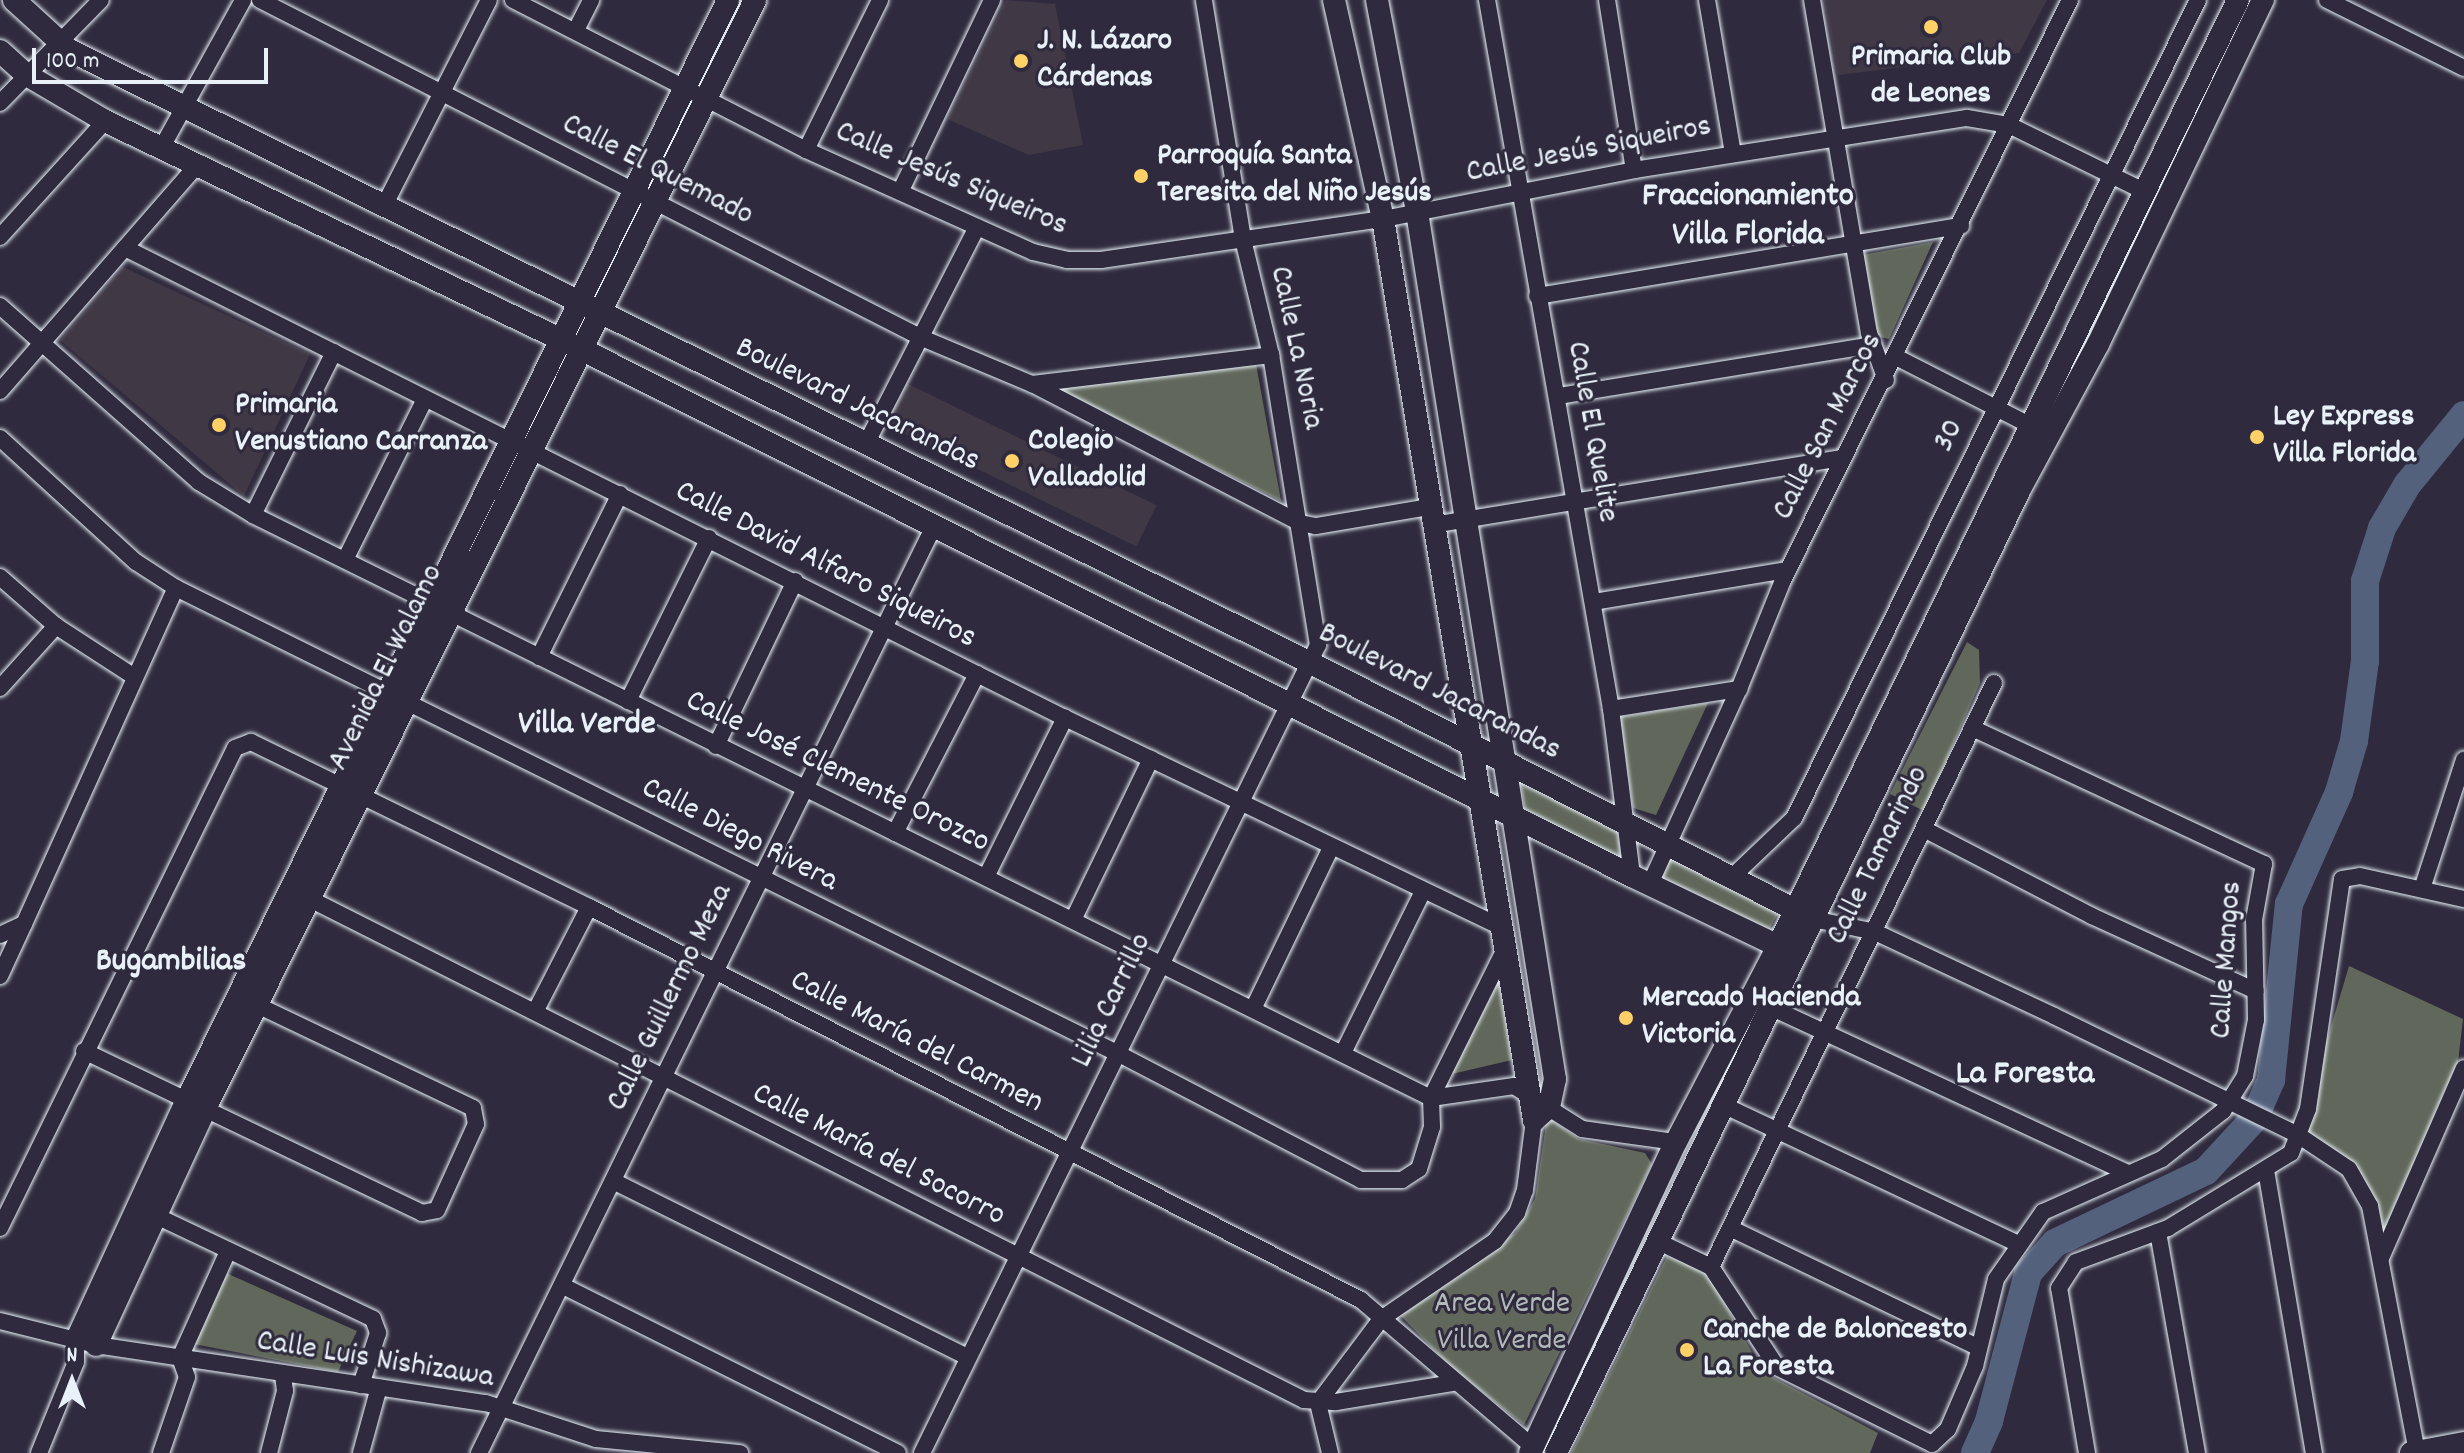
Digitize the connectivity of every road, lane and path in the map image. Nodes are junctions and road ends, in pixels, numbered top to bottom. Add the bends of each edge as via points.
1 (14, 0) edge
2 (101, 0) edge
3 (243, 0) edge
4 (260, 0) edge
5 (489, 0) edge
6 (513, 0) edge
7 (591, 0) edge
8 (728, 0) edge
9 (755, 0) edge
10 (880, 0) edge
11 (992, 0) edge
12 (1204, 0) edge
13 (1334, 0) edge
14 (1377, 0) edge
15 (1487, 0) edge
16 (1607, 0) edge
17 (1707, 0) edge
18 (1812, 0) edge
19 (2070, 0) edge
20 (2198, 0) edge
21 (2238, 0) edge
22 (2263, 0) edge
23 (2327, 0) edge
24 (576, 30) junction
25 (57, 42) junction
26 (0, 51) edge
27 (2464, 68) edge
28 (27, 75) junction
29 (686, 87) junction
30 (443, 91) junction
31 (708, 98) junction
32 (0, 103) edge
33 (182, 106) junction
34 (105, 121) junction
35 (2009, 125) junction
36 (1837, 138) junction
37 (162, 147) junction
38 (806, 150) junction
39 (1733, 153) junction
40 (199, 163) junction
41 (1634, 170) junction
42 (2113, 175) junction
43 (901, 190) junction
44 (2144, 191) junction
45 (633, 192) junction
46 (1519, 192) junction
47 (655, 203) junction
48 (383, 208) junction
49 (1417, 212) junction
50 (1383, 219) junction
51 (1961, 226) junction
52 (977, 227) junction
53 (0, 237) edge
54 (1243, 239) junction
55 (1854, 244) junction
56 (125, 248) junction
57 (1537, 296) junction
58 (575, 304) junction
59 (0, 306) edge
60 (599, 315) junction
61 (559, 338) junction
62 (922, 338) junction
63 (43, 344) junction
64 (1872, 345) junction
65 (583, 350) junction
66 (334, 352) junction
67 (1271, 355) junction
68 (1896, 357) junction
69 (1886, 380) junction
70 (1032, 384) junction
71 (0, 391) edge
72 (1558, 396) junction
73 (425, 399) junction
74 (1995, 407) junction
75 (2030, 425) junction
76 (2050, 435) junction
77 (0, 438) edge
78 (865, 446) junction
79 (521, 448) junction
80 (1841, 458) junction
81 (620, 494) junction
82 (1574, 500) junction
83 (253, 515) junction
84 (1431, 516) junction
85 (1463, 519) junction
86 (1300, 523) junction
87 (934, 526) junction
88 (709, 538) junction
89 (345, 560) junction
90 (1787, 570) junction
91 (0, 577) edge
92 (795, 581) junction
93 (176, 588) junction
94 (1593, 602) junction
95 (442, 607) junction
96 (56, 626) junction
97 (885, 628) junction
98 (539, 657) junction
99 (1311, 663) junction
100 (977, 674) junction
101 (133, 676) junction
102 (1994, 683) dead end
103 (0, 688) edge
104 (1739, 689) junction
105 (398, 696) junction
106 (628, 701) junction
107 (1293, 704) junction
108 (1611, 709) junction
109 (1065, 718) junction
110 (1973, 728) junction
111 (716, 746) junction
112 (1473, 748) junction
113 (1151, 759) junction
114 (2464, 760) edge
115 (1506, 765) junction
116 (806, 790) junction
117 (352, 791) junction
118 (1480, 799) junction
119 (1243, 803) junction
120 (1514, 816) junction
121 (1625, 821) junction
122 (1924, 829) junction
123 (895, 833) junction
124 (1665, 844) junction
125 (1331, 848) junction
126 (986, 877) junction
127 (1731, 878) junction
128 (761, 879) junction
129 (1641, 880) junction
130 (2422, 889) junction
131 (1423, 891) junction
132 (301, 895) junction
133 (2464, 899) edge
134 (589, 907) junction
135 (1804, 914) junction
136 (1073, 920) junction
137 (24, 924) junction
138 (1875, 932) junction
139 (0, 935) edge
140 (1504, 938) junction
141 (1788, 948) junction
142 (1162, 964) junction
143 (715, 973) junction
144 (0, 976) edge
145 (2256, 991) junction
146 (248, 1001) junction
147 (1770, 1007) junction
148 (1253, 1009) junction
149 (535, 1012) junction
150 (1825, 1031) junction
151 (84, 1051) junction
152 (1117, 1053) junction
153 (1343, 1053) junction
154 (2460, 1074) edge
155 (662, 1079) junction
156 (1528, 1091) junction
157 (1431, 1098) junction
158 (1723, 1105) junction
159 (2235, 1105) junction
160 (195, 1106) junction
161 (1542, 1114) junction
162 (1780, 1128) junction
163 (2292, 1133) junction
164 (1676, 1142) junction
165 (1070, 1151) junction
166 (2266, 1170) junction
167 (2128, 1173) junction
168 (613, 1181) junction
169 (146, 1211) junction
170 (0, 1228) edge
171 (1732, 1229) junction
172 (2158, 1232) junction
173 (1657, 1241) junction
174 (2019, 1244) junction
175 (228, 1251) junction
176 (1018, 1257) junction
177 (2380, 1260) junction
178 (1711, 1267) junction
179 (563, 1286) junction
180 (1381, 1319) junction
181 (0, 1321) edge
182 (1979, 1348) junction
183 (83, 1349) junction
184 (968, 1357) junction
185 (180, 1358) junction
186 (283, 1374) junction
187 (1453, 1383) junction
188 (361, 1385) junction
189 (379, 1387) junction
190 (1318, 1403) junction
191 (501, 1410) junction
192 (2464, 1443) edge
193 (593, 1446) edge
194 (1531, 1450) edge
195 (701, 1452) edge
196 (2414, 1452) edge
197 (39, 1453) edge
198 (161, 1453) edge
199 (269, 1453) edge
200 (361, 1453) edge
201 (479, 1453) edge
202 (740, 1453) edge
203 (898, 1453) edge
204 (922, 1453) edge
205 (1330, 1453) edge
206 (1556, 1453) edge
207 (2087, 1453) edge
208 (2197, 1453) edge
209 (2314, 1453) edge

1 - 25 street, Boulevard Jacarandas
2 - 25 street
3 - 33 street
4 - 30 street, Calle El Quemado
5 - 30 street
6 - 24 street, Calle Jesús Siqueiros
7 - 24 street
8 - 29 street, Avenida El Walamo
9 - 31 street, Avenida El Walamo
10 - 38 street
11 - 43 street
12 - 54 street, Calle La Noria
13 - 50 street
14 - 49 street
15 - 46 street, Calle El Quelite
16 - 41 street
17 - 39 street
18 - 36 street
19 - 35 street, Calle San Marcos
20 - 42 street, 30
21 - 44 street
22 - 76 street
23 - 27 street
24 - 29 street, Calle Jesús Siqueiros
25 - 28 street
25 - 33 street, Boulevard Jacarandas
26 - 28 street
28 - 32 street
28 - 34 street
29 - 31 street, Calle Jesús Siqueiros
29 - 45 street, Avenida El Walamo
30 - 45 street, Calle El Quemado
30 - 48 street
31 - 38 street, Calle Jesús Siqueiros
31 - 47 street, Avenida El Walamo
33 - 37 street
33 - 48 street, Boulevard Jacarandas
34 - 37 street
34 - 53 street
35 - 36 street, Calle Jesús Siqueiros via 1967,118
35 - 42 street, Calle Jesús Siqueiros
35 - 51 street, Calle San Marcos
36 - 39 street, Calle Jesús Siqueiros
36 - 55 street
37 - 40 street
38 - 43 street, Calle Jesús Siqueiros
39 - 41 street, Calle Jesús Siqueiros
40 - 56 street
40 - 61 street
41 - 46 street, Calle Jesús Siqueiros
42 - 44 street, Calle Jesús Siqueiros
42 - 74 street, 30
43 - 52 street, Calle Jesús Siqueiros
44 - 75 street
45 - 47 street, Calle El Quemado
45 - 58 street, Avenida El Walamo
46 - 49 street, Calle Jesús Siqueiros
46 - 57 street, Calle El Quelite
47 - 60 street, Avenida El Walamo
47 - 62 street, Calle El Quemado
48 - 58 street, Boulevard Jacarandas
49 - 50 street, Calle Jesús Siqueiros
49 - 85 street
50 - 54 street, Calle Jesús Siqueiros
50 - 84 street
51 - 55 street
51 - 68 street, Calle San Marcos
52 - 54 street, Calle Jesús Siqueiros via 1033,252 1067,260 1101,260
52 - 62 street
54 - 67 street, Calle La Noria
55 - 57 street
55 - 64 street
56 - 63 street
56 - 66 street, Calle David Alfaro Siqueiros
57 - 72 street, Calle El Quelite
58 - 60 street, Boulevard Jacarandas
58 - 61 street, Avenida El Walamo
59 - 63 street, Calle José Clemente Orozco
60 - 65 street, Avenida El Walamo
60 - 78 street, Boulevard Jacarandas
61 - 65 street
61 - 79 street, Avenida El Walamo
62 - 70 street, Calle El Quemado
62 - 78 street
63 - 71 street
63 - 83 street, Calle José Clemente Orozco via 199,482
64 - 69 street
64 - 72 street
65 - 79 street, Avenida El Walamo
65 - 87 street
66 - 73 street, Calle David Alfaro Siqueiros
66 - 83 street
67 - 70 street, Calle El Quemado
67 - 86 street, Calle La Noria
68 - 69 street, Calle San Marcos
68 - 74 street
69 - 80 street, Calle San Marcos
70 - 86 street, Calle El Quemado
72 - 82 street, Calle El Quelite
73 - 79 street, Calle David Alfaro Siqueiros
73 - 89 street
74 - 75 street
74 - 127 street, 30 via 1794,818
75 - 76 street
75 - 135 street
76 - 135 street
77 - 93 street, Calle Diego Rivera via 136,562
78 - 99 street, Boulevard Jacarandas
79 - 81 street, Calle David Alfaro Siqueiros
79 - 95 street, Avenida El Walamo
80 - 82 street, Calle El Quemado
80 - 90 street, Calle San Marcos
81 - 88 street, Calle David Alfaro Siqueiros
81 - 98 street
82 - 85 street, Calle El Quemado
82 - 94 street, Calle El Quelite
83 - 89 street, Calle José Clemente Orozco
84 - 85 street, Calle El Quemado
84 - 86 street, Calle El Quemado
84 - 112 street
85 - 115 street
86 - 99 street, Calle La Noria via 1318,645
87 - 97 street, Calle Guillermo Meza
87 - 107 street
88 - 92 street, Calle David Alfaro Siqueiros
88 - 106 street
89 - 95 street, Calle José Clemente Orozco
90 - 94 street
90 - 104 street, Calle San Marcos
91 - 96 street
92 - 97 street, Calle David Alfaro Siqueiros
92 - 111 street
93 - 101 street
93 - 105 street, Calle Diego Rivera
94 - 108 street, Calle El Quelite
95 - 98 street, Calle José Clemente Orozco
95 - 105 street, Avenida El Walamo
96 - 101 street
96 - 103 street
97 - 100 street, Calle David Alfaro Siqueiros
97 - 116 street, Calle Guillermo Meza
98 - 106 street, Calle José Clemente Orozco
99 - 107 street, Calle La Noria
99 - 112 street, Boulevard Jacarandas
100 - 109 street, Calle David Alfaro Siqueiros
100 - 123 street
101 - 137 street
102 - 110 street, Calle Tamarindo
104 - 108 street
104 - 124 street, Calle San Marcos
105 - 117 street, Avenida El Walamo
105 - 128 street, Calle Diego Rivera
106 - 111 street, Calle José Clemente Orozco
107 - 118 street
107 - 119 street, Lilia Carrillo
108 - 121 street, Calle El Quelite
109 - 113 street, Calle David Alfaro Siqueiros
109 - 126 street
110 - 122 street, Calle Tamarindo
110 - 145 street, Calle Mangos via 2264,864 2254,920
111 - 116 street, Calle José Clemente Orozco
112 - 115 street, Boulevard Jacarandas
112 - 118 street
113 - 119 street, Calle David Alfaro Siqueiros
113 - 136 street
114 - 130 street
115 - 120 street
115 - 121 street, Boulevard Jacarandas
116 - 123 street, Calle José Clemente Orozco
116 - 128 street, Calle Guillermo Meza
117 - 132 street, Avenida El Walamo
117 - 134 street, Calle María del Carmen
117 - 151 street, Calle María del Carmen via 242,742
118 - 120 street
118 - 140 street
119 - 125 street, Calle David Alfaro Siqueiros
119 - 142 street, Lilia Carrillo
120 - 129 street
120 - 161 street via 1555,1079
121 - 124 street, Boulevard Jacarandas
121 - 129 street, Calle El Quelite
122 - 138 street, Calle Tamarindo
122 - 145 street via 2092,916
123 - 126 street, Calle José Clemente Orozco
124 - 127 street, Boulevard Jacarandas
124 - 129 street, Calle San Marcos
125 - 131 street, Calle David Alfaro Siqueiros
125 - 148 street
126 - 136 street, Calle José Clemente Orozco
127 - 135 street, Boulevard Jacarandas
128 - 143 street, Calle Guillermo Meza
128 - 152 street, Calle Diego Rivera
129 - 141 street
130 - 133 street
130 - 163 street via 2360,876 2342,879 2338,886 2312,1085
131 - 140 street, Calle David Alfaro Siqueiros
131 - 153 street
132 - 146 street, Avenida El Walamo
132 - 149 street, Calle María del Socorro
134 - 143 street, Calle María del Carmen
134 - 149 street
135 - 138 street
135 - 141 street
136 - 142 street, Calle José Clemente Orozco
137 - 139 street
137 - 144 street
138 - 150 street, Calle Tamarindo
138 - 159 street
140 - 156 street
140 - 157 street
141 - 147 street
141 - 164 street
142 - 148 street, Calle José Clemente Orozco
142 - 152 street, Lilia Carrillo
143 - 155 street, Calle Guillermo Meza
143 - 165 street, Calle María del Carmen
145 - 159 street, Calle Mangos via 2250,1056
146 - 160 street, Avenida El Walamo
146 - 160 street via 478,1115 431,1215
147 - 150 street
147 - 158 street
148 - 153 street, Calle José Clemente Orozco
149 - 155 street, Calle María del Socorro
150 - 162 street, Calle Tamarindo
150 - 167 street
151 - 160 street
151 - 170 street
152 - 157 street, Calle Diego Rivera via 1361,1180 1380,1183 1402,1180 1419,1169 1431,1138
152 - 165 street, Lilia Carrillo
153 - 157 street, Calle José Clemente Orozco
154 - 177 street
155 - 168 street, Calle Guillermo Meza
155 - 176 street, Calle María del Socorro
156 - 157 street via 1514,1086
156 - 161 street
158 - 162 street
158 - 173 street
159 - 163 street
159 - 167 street, Calle Mangos via 2162,1159
160 - 169 street, Avenida El Walamo
161 - 164 street via 1582,1129
161 - 180 street via 1517,1213 1495,1241
162 - 171 street, Calle Tamarindo
162 - 174 street
163 - 166 street via 2291,1153
163 - 177 street via 2358,1177 2370,1206
164 - 194 street
165 - 176 street, Lilia Carrillo
165 - 180 street, Calle María del Carmen via 1361,1300
166 - 172 street
166 - 209 street
167 - 174 street, Calle Mangos via 2043,1212
168 - 179 street, Calle Guillermo Meza
168 - 184 street
169 - 175 street
169 - 183 street, Avenida El Walamo
171 - 178 street, Calle Tamarindo
171 - 182 street
172 - 207 street via 2076,1262 2059,1288
172 - 208 street
173 - 178 street
173 - 206 street
174 - 182 street, Calle Mangos via 1996,1279
175 - 185 street
175 - 188 street via 373,1319 378,1333
176 - 184 street, Lilia Carrillo
176 - 190 street, Calle María del Socorro
177 - 196 street
178 - 182 street, Calle Mangos via 1777,1367 1932,1444 1948,1429
179 - 191 street, Calle Guillermo Meza
179 - 203 street
180 - 187 street, Calle María del Carmen
180 - 190 street
181 - 183 street, Calle Luis Nishizawa
183 - 185 street, Calle Luis Nishizawa
183 - 197 street, Avenida El Walamo
184 - 204 street, Lilia Carrillo
185 - 186 street, Calle Luis Nishizawa
185 - 198 street via 187,1377
186 - 188 street, Calle Luis Nishizawa
186 - 199 street via 285,1391
187 - 190 street
187 - 194 street, Calle María del Carmen
188 - 189 street, Calle Luis Nishizawa
189 - 191 street, Calle Luis Nishizawa via 486,1403
189 - 200 street
190 - 205 street
191 - 193 street, Calle Luis Nishizawa
191 - 201 street, Calle Guillermo Meza
192 - 196 street
193 - 195 street, Calle Luis Nishizawa
195 - 202 street, Calle Luis Nishizawa

